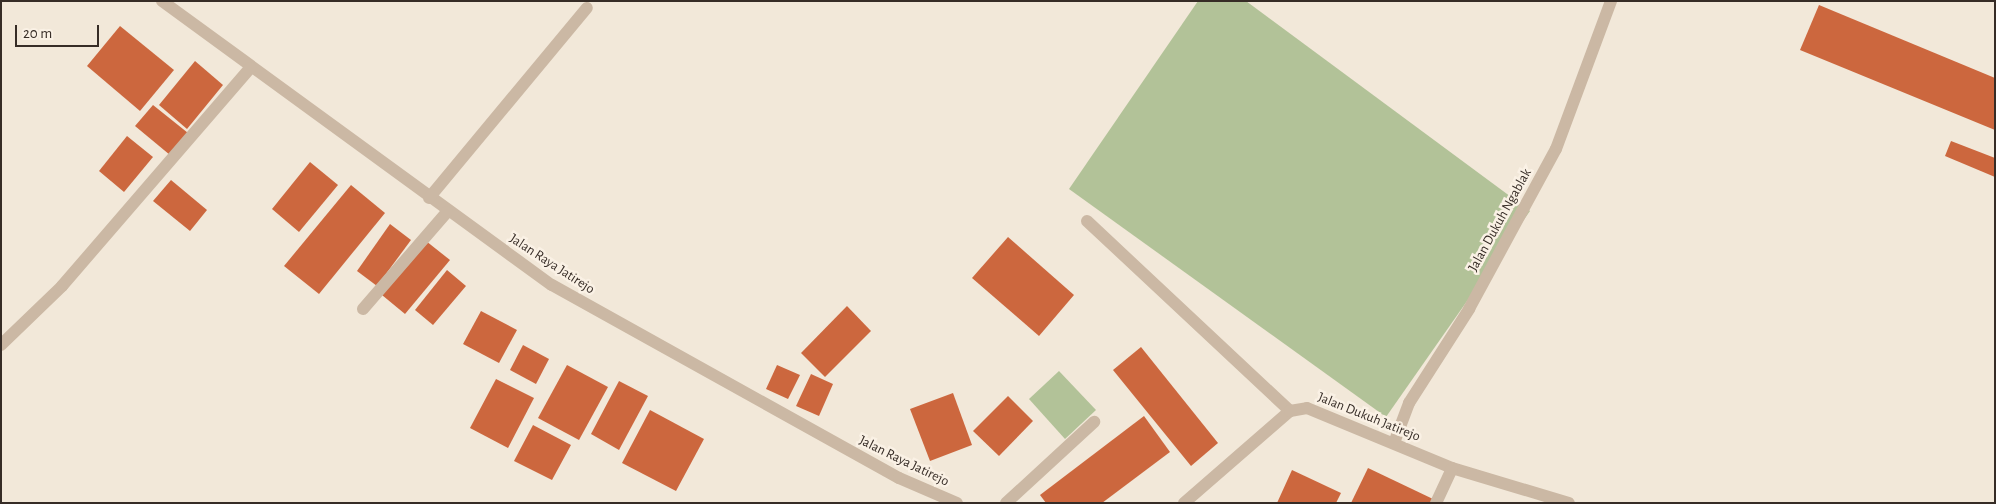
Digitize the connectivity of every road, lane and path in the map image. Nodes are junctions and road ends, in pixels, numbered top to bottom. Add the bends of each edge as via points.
1 (162, 1) edge
2 (1611, 1) edge
3 (588, 8) dead end
4 (250, 68) junction
5 (429, 198) junction
6 (447, 212) junction
7 (1087, 221) dead end
8 (363, 309) dead end
9 (1, 345) edge
10 (1290, 411) junction
11 (1094, 422) dead end
12 (1394, 443) junction
13 (1452, 468) junction
14 (957, 503) edge
15 (1006, 503) edge
16 (1184, 503) edge
17 (1436, 503) edge
18 (1569, 503) edge

1 - 4 street, Jalan Raya Jatirejo
2 - 12 street, Jalan Dukuh Ngablak via 1556,149 1469,309 1409,403
3 - 5 street
4 - 5 street, Jalan Raya Jatirejo
4 - 9 street via 62,286
5 - 6 street, Jalan Raya Jatirejo
6 - 8 street
6 - 14 street, Jalan Raya Jatirejo via 552,285 713,377 899,478
7 - 10 street
10 - 12 street, Jalan Dukuh Jatirejo via 1307,408 1322,411
10 - 16 street
11 - 15 street
12 - 13 street, Jalan Dukuh Jatirejo
13 - 17 street
13 - 18 street, Jalan Dukuh Jatirejo

